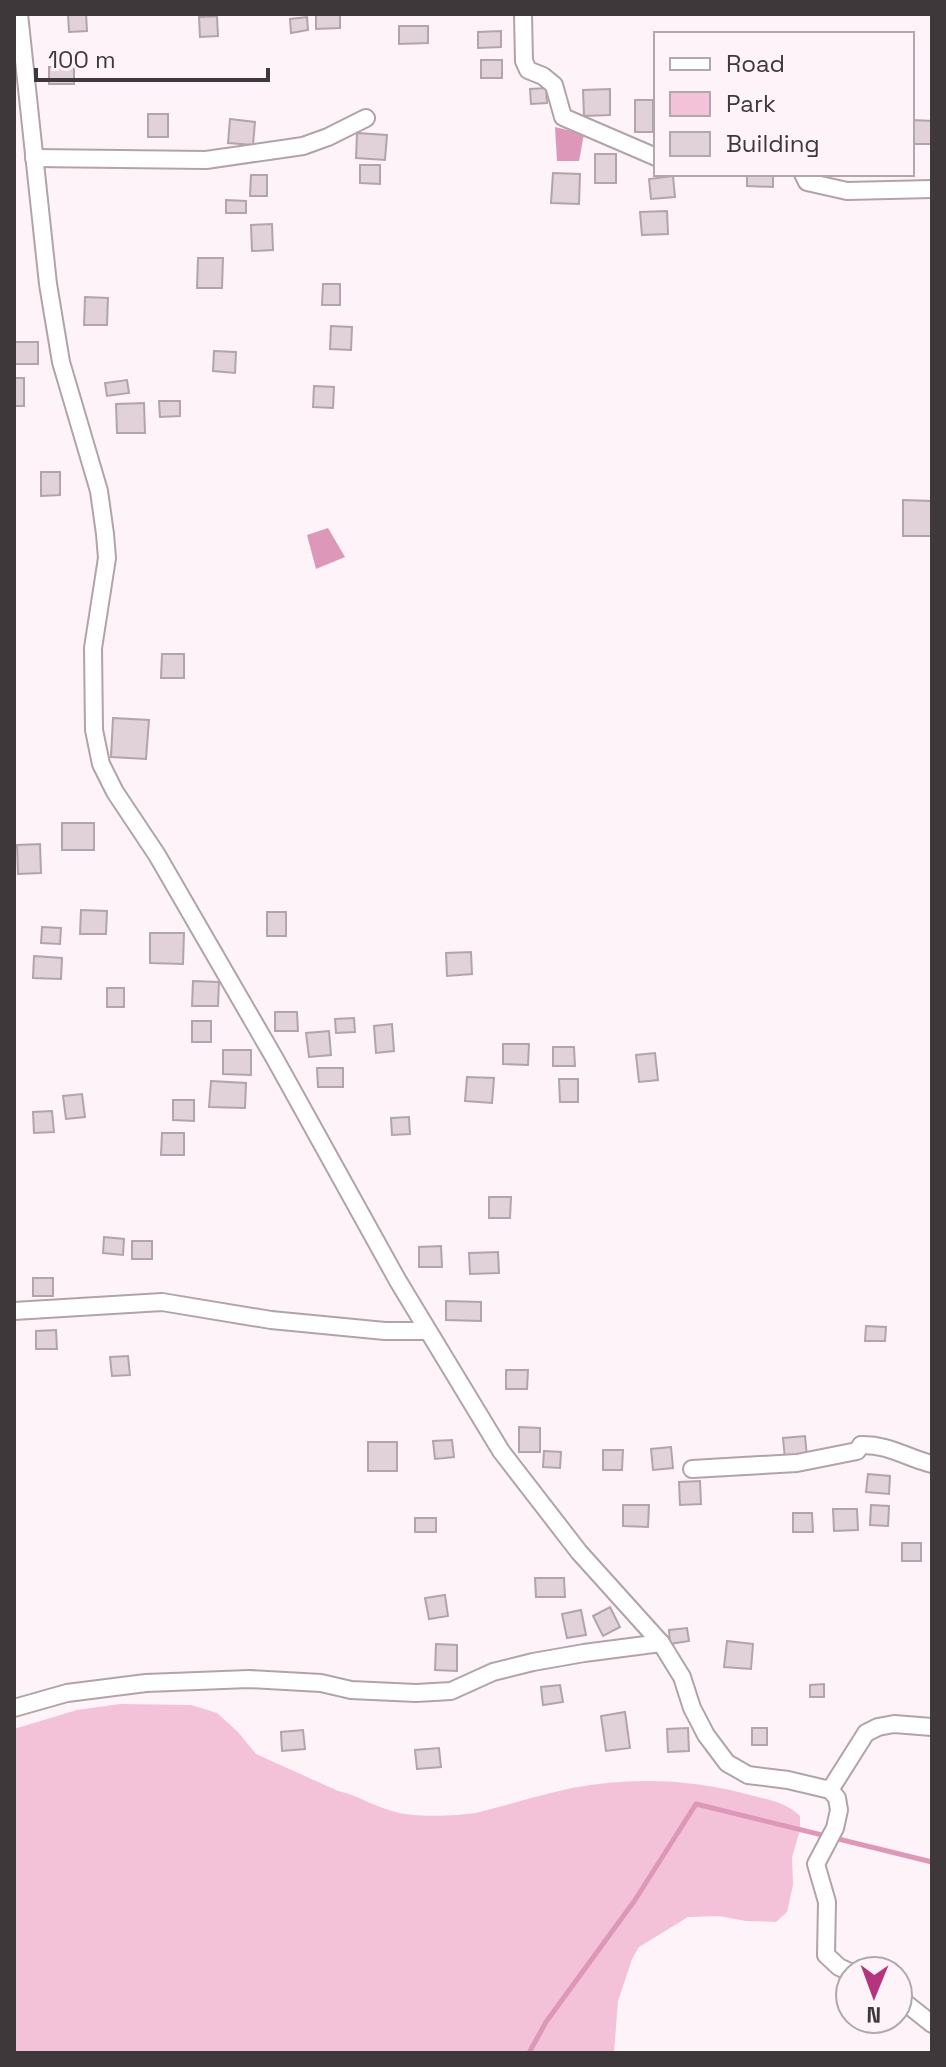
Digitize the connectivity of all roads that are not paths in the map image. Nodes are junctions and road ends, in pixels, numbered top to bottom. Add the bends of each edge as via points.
1 (523, 14) edge
2 (17, 15) edge
3 (366, 118) dead end
4 (654, 156) edge
5 (34, 158) junction
6 (804, 176) edge
7 (932, 189) edge
8 (14, 1311) edge
9 (427, 1331) junction
10 (932, 1464) edge
11 (692, 1469) dead end
12 (661, 1643) junction
13 (14, 1708) edge
14 (932, 1727) edge
15 (830, 1790) junction
16 (834, 1962) edge
17 (914, 2010) edge
18 (932, 2024) edge

1 - 4 street via 524,61 528,70 554,85 563,117
2 - 5 street
3 - 5 street via 303,146 206,160
5 - 9 street via 61,362 99,491 105,534 107,558 93,648 94,730 101,764
6 - 7 street via 807,182 847,191
8 - 9 street via 162,1302 271,1320
9 - 12 street via 501,1451 579,1552
10 - 11 street via 878,1445 861,1445 857,1451 797,1463
12 - 13 street via 533,1662 451,1691 351,1690 249,1679 146,1683 67,1693
12 - 15 street via 706,1735 727,1763 748,1775
14 - 15 street via 894,1724 866,1733
15 - 16 street via 839,1810 816,1864 827,1902 826,1955
17 - 18 street

